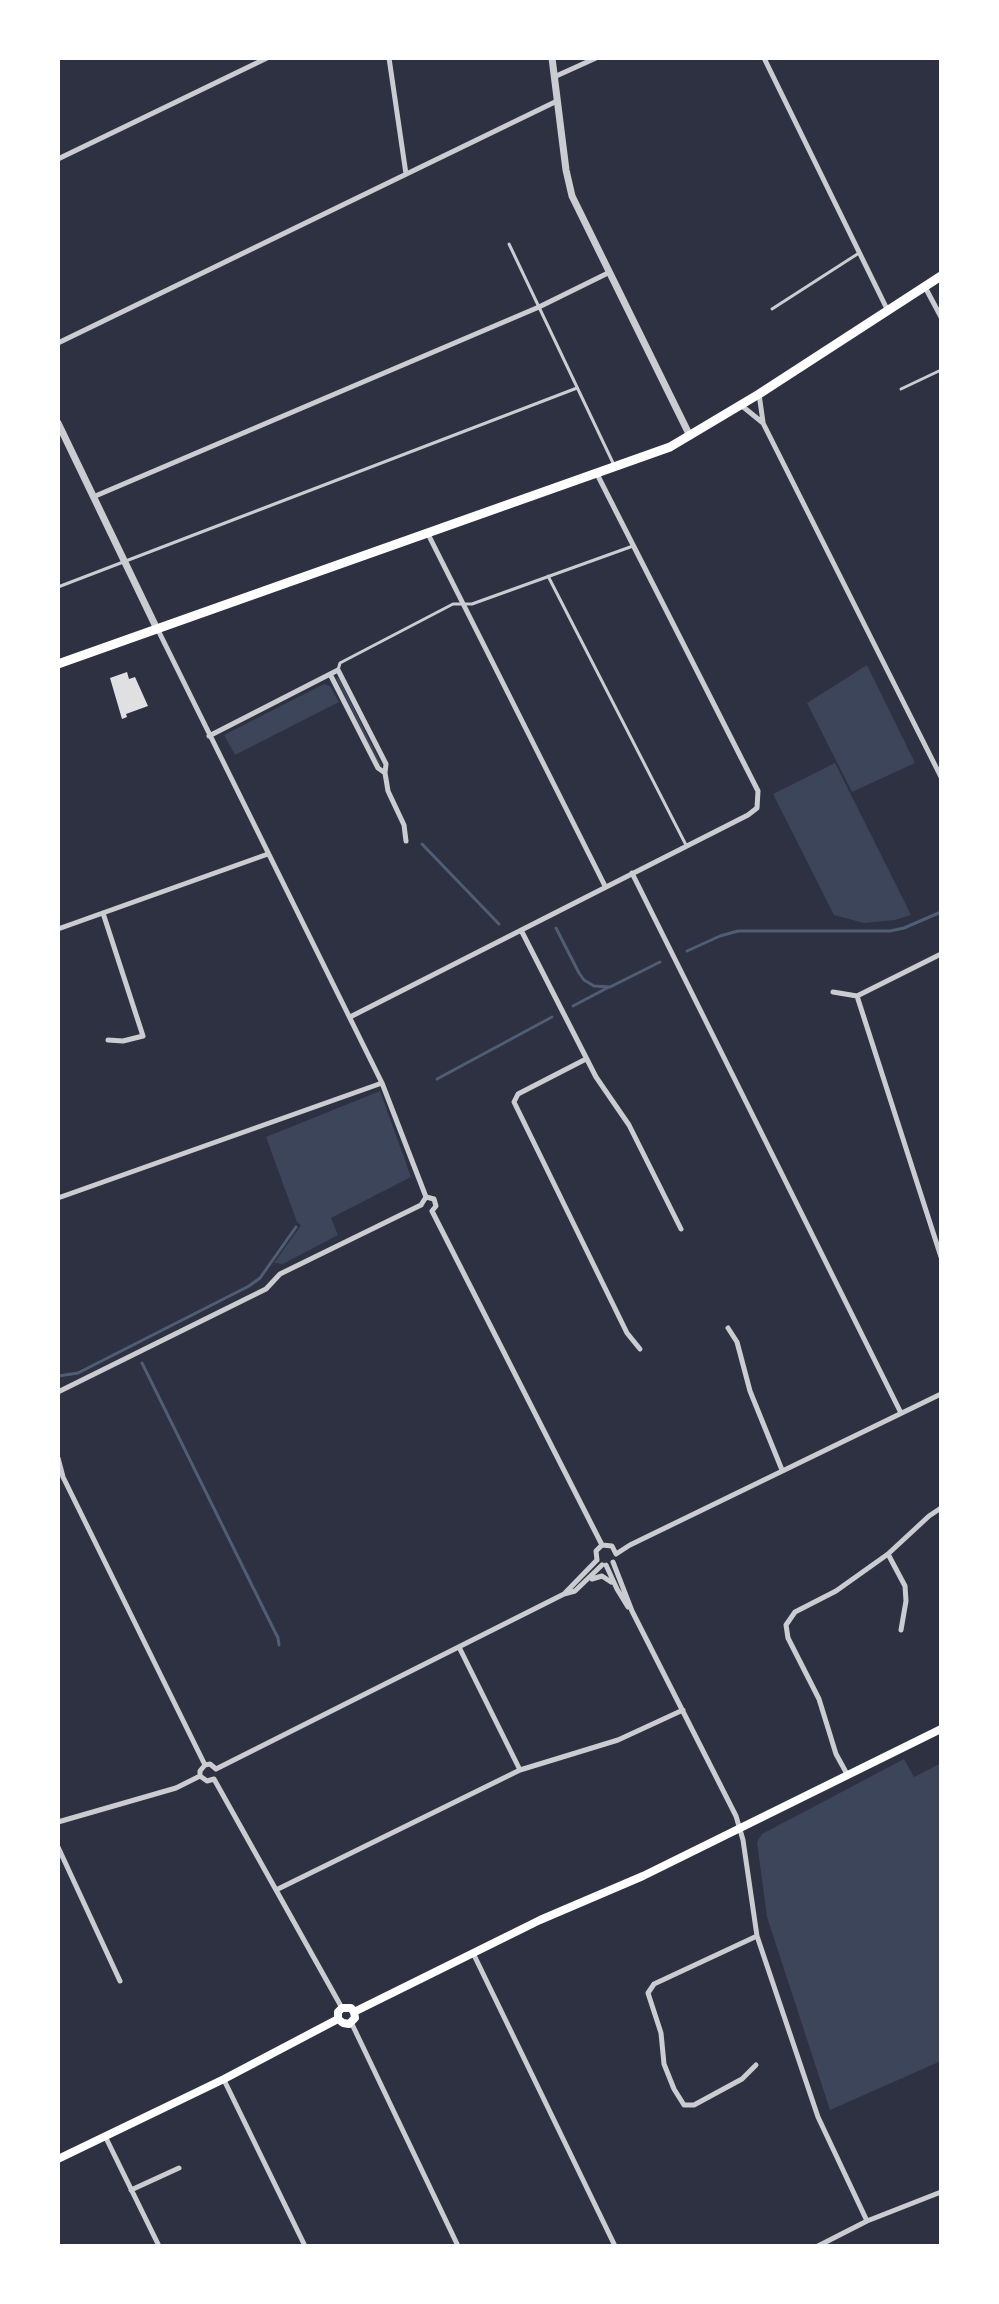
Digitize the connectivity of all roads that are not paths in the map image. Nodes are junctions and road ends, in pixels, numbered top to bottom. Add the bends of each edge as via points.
1 (267, 58) edge
2 (389, 58) edge
3 (552, 58) edge
4 (596, 58) edge
5 (764, 58) edge
6 (554, 77) junction
7 (558, 101) junction
8 (58, 159) edge
9 (406, 174) junction
10 (509, 244) dead end
11 (859, 252) junction
12 (608, 273) junction
13 (941, 276) edge
14 (925, 286) junction
15 (539, 307) junction
16 (772, 309) dead end
17 (887, 309) junction
18 (941, 317) edge
19 (58, 343) edge
20 (941, 370) edge
21 (577, 388) junction
22 (901, 389) dead end
23 (759, 394) junction
24 (741, 405) junction
25 (58, 423) edge
26 (763, 423) junction
27 (690, 436) junction
28 (615, 468) junction
29 (597, 474) junction
30 (93, 497) junction
31 (428, 533) junction
32 (633, 546) junction
33 (126, 563) junction
34 (548, 576) junction
35 (58, 587) edge
36 (463, 603) junction
37 (157, 629) junction
38 (58, 664) edge
39 (338, 670) junction
40 (330, 674) junction
41 (209, 736) junction
42 (385, 773) junction
43 (941, 777) edge
44 (406, 841) dead end
45 (686, 845) junction
46 (268, 854) junction
47 (632, 873) junction
48 (605, 886) junction
49 (103, 913) junction
50 (58, 929) edge
51 (521, 930) junction
52 (941, 954) edge
53 (833, 992) dead end
54 (857, 996) junction
55 (350, 1017) junction
56 (108, 1040) dead end
57 (586, 1059) junction
58 (382, 1083) junction
59 (426, 1197) junction
60 (58, 1198) edge
61 (421, 1205) junction
62 (432, 1211) junction
63 (681, 1229) dead end
64 (941, 1257) edge
65 (728, 1328) dead end
66 (640, 1349) dead end
67 (58, 1392) edge
68 (941, 1394) edge
69 (901, 1413) junction
70 (58, 1458) edge
71 (782, 1470) junction
72 (941, 1508) edge
73 (602, 1545) junction
74 (616, 1554) junction
75 (888, 1554) junction
76 (613, 1562) junction
77 (602, 1563) junction
78 (586, 1582) junction
79 (617, 1589) junction
80 (564, 1594) junction
81 (632, 1611) junction
82 (901, 1630) dead end
83 (459, 1647) junction
84 (683, 1710) junction
85 (941, 1729) edge
86 (205, 1765) junction
87 (216, 1769) junction
88 (520, 1770) junction
89 (847, 1774) junction
90 (200, 1776) junction
91 (214, 1779) junction
92 (58, 1822) edge
93 (739, 1827) junction
94 (58, 1847) edge
95 (278, 1889) junction
96 (757, 1936) junction
97 (473, 1953) junction
98 (120, 1981) dead end
99 (342, 2008) junction
100 (354, 2012) junction
101 (338, 2019) junction
102 (351, 2022) junction
103 (756, 2065) dead end
104 (224, 2079) junction
105 (105, 2136) junction
106 (58, 2159) edge
107 (179, 2168) dead end
108 (131, 2190) junction
109 (941, 2192) edge
110 (867, 2221) junction
111 (159, 2246) edge
112 (305, 2246) edge
113 (458, 2246) edge
114 (615, 2246) edge
115 (818, 2246) edge

1 - 8 street
2 - 9 street
3 - 6 street
4 - 6 street
5 - 11 street
6 - 7 street
7 - 9 street
7 - 12 street via 572,196
9 - 19 street
10 - 15 lane
11 - 16 lane
11 - 17 street
12 - 15 street
12 - 27 street
13 - 14 highway
14 - 17 highway
14 - 18 street
15 - 21 lane
15 - 30 street
17 - 23 highway
20 - 22 lane
21 - 28 lane
21 - 33 lane
23 - 24 highway
23 - 26 street
24 - 26 street
24 - 27 highway
25 - 30 street
26 - 43 street
27 - 28 highway
28 - 29 highway
29 - 31 highway
29 - 32 street
30 - 33 street
31 - 36 street
31 - 37 highway
32 - 34 lane
32 - 45 street via 758,791 759,803 748,815
33 - 35 lane
33 - 37 street
34 - 36 lane
34 - 45 lane
36 - 39 lane via 340,663
36 - 48 street
37 - 38 highway
37 - 41 street
39 - 40 street
39 - 42 street via 386,764
40 - 41 street
40 - 42 street
41 - 46 street
42 - 44 street
45 - 47 street
46 - 49 street
46 - 55 street
47 - 48 street
47 - 69 street
48 - 51 street
49 - 50 street
49 - 56 street via 143,1036
51 - 55 street
51 - 57 street
52 - 54 street
53 - 54 street
54 - 64 street
55 - 58 street
57 - 63 street via 629,1125
57 - 66 street via 518,1094 514,1102 627,1333
58 - 59 street
58 - 60 street
59 - 61 street
59 - 62 street via 436,1203
61 - 62 street
61 - 67 street
62 - 73 street
65 - 71 street
68 - 69 street
69 - 71 street
70 - 86 street
71 - 74 street
72 - 75 street
73 - 74 street via 612,1546
73 - 77 street via 596,1551
74 - 76 street
75 - 82 street via 905,1586
75 - 89 street via 828,1597 795,1612 786,1625
76 - 77 street
76 - 81 street
77 - 78 street
77 - 79 street
77 - 80 street
78 - 79 street via 606,1577
78 - 80 street
79 - 81 street
80 - 83 street
81 - 84 street
83 - 87 street
83 - 88 street
84 - 88 street via 618,1740
84 - 93 street
85 - 89 main road
86 - 87 street
86 - 90 street
87 - 91 street
88 - 95 street
89 - 93 main road
90 - 91 street
90 - 92 street via 176,1788
91 - 95 street
93 - 96 street
93 - 97 main road
94 - 98 street
95 - 99 street
96 - 103 street via 654,1984 648,1993 664,2064 684,2105 694,2105 742,2079
96 - 110 street via 818,2117
97 - 100 main road
97 - 114 street
99 - 100 main road
99 - 101 main road
100 - 102 main road
101 - 102 main road
101 - 104 main road
102 - 113 street
104 - 105 main road
104 - 112 street
105 - 106 main road
105 - 108 street
107 - 108 street
108 - 111 street
109 - 110 street
110 - 115 street

